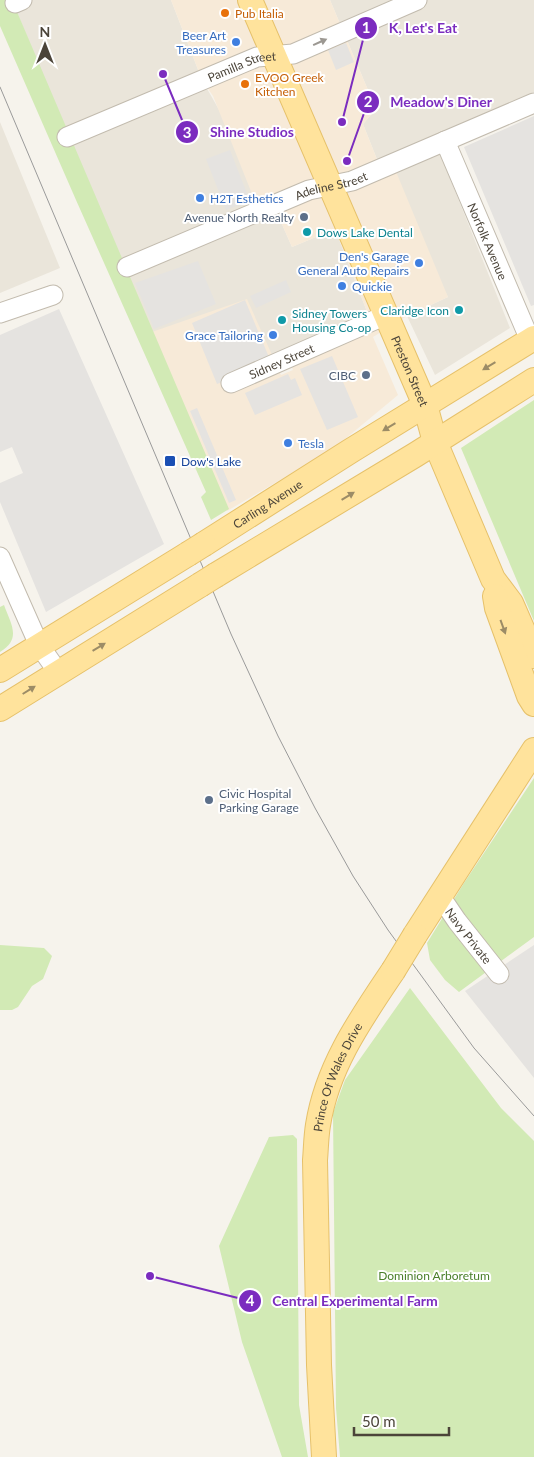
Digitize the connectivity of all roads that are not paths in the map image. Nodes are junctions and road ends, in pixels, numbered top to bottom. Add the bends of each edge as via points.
1 (250, 0) edge
2 (417, 0) edge
3 (274, 55) junction
4 (534, 102) edge
5 (67, 137) dead end
6 (445, 141) junction
7 (330, 186) junction
8 (127, 266) dead end
9 (53, 295) dead end
10 (0, 313) edge
11 (386, 315) junction
12 (532, 339) edge
13 (534, 380) edge
14 (231, 383) dead end
15 (425, 405) junction
16 (435, 442) junction
17 (0, 558) edge
18 (493, 579) junction
19 (529, 639) edge
20 (39, 645) junction
21 (534, 656) edge
22 (0, 670) edge
23 (58, 672) junction
24 (534, 704) edge
25 (0, 709) edge
26 (534, 750) edge
27 (440, 896) junction
28 (499, 974) dead end
29 (324, 1457) edge

1 - 3 main road, Preston Street
3 -> 2 street, Pamilla Street via 293,54
3 - 5 street, Pamilla Street via 257,57
3 - 7 main road, Preston Street
4 - 6 street, Adeline Street
6 - 7 street, Adeline Street via 346,183
6 - 12 street, Norfolk Avenue
7 - 8 street, Adeline Street via 309,190
7 - 11 main road, Preston Street
9 - 10 street
11 - 14 street, Sidney Street
11 - 15 main road, Preston Street
12 -> 15 main road, Carling Avenue
13 - 16 main road
15 - 16 main road, Preston Street
15 -> 20 main road, Carling Avenue
16 - 18 main road, Preston Street
23 -> 16 main road
17 - 20 street
18 - 19 main road, Preston Street via 511,603
18 -> 24 main road, Preston Street via 496,608
19 - 21 main road, Preston Street
20 - 22 main road, Carling Avenue
20 - 23 street
25 -> 23 main road
26 - 27 main road, Prince Of Wales Drive
27 - 28 street, Navy Private
27 - 29 main road, Prince Of Wales Drive, bridge via 340,1055 318,1126 315,1160

